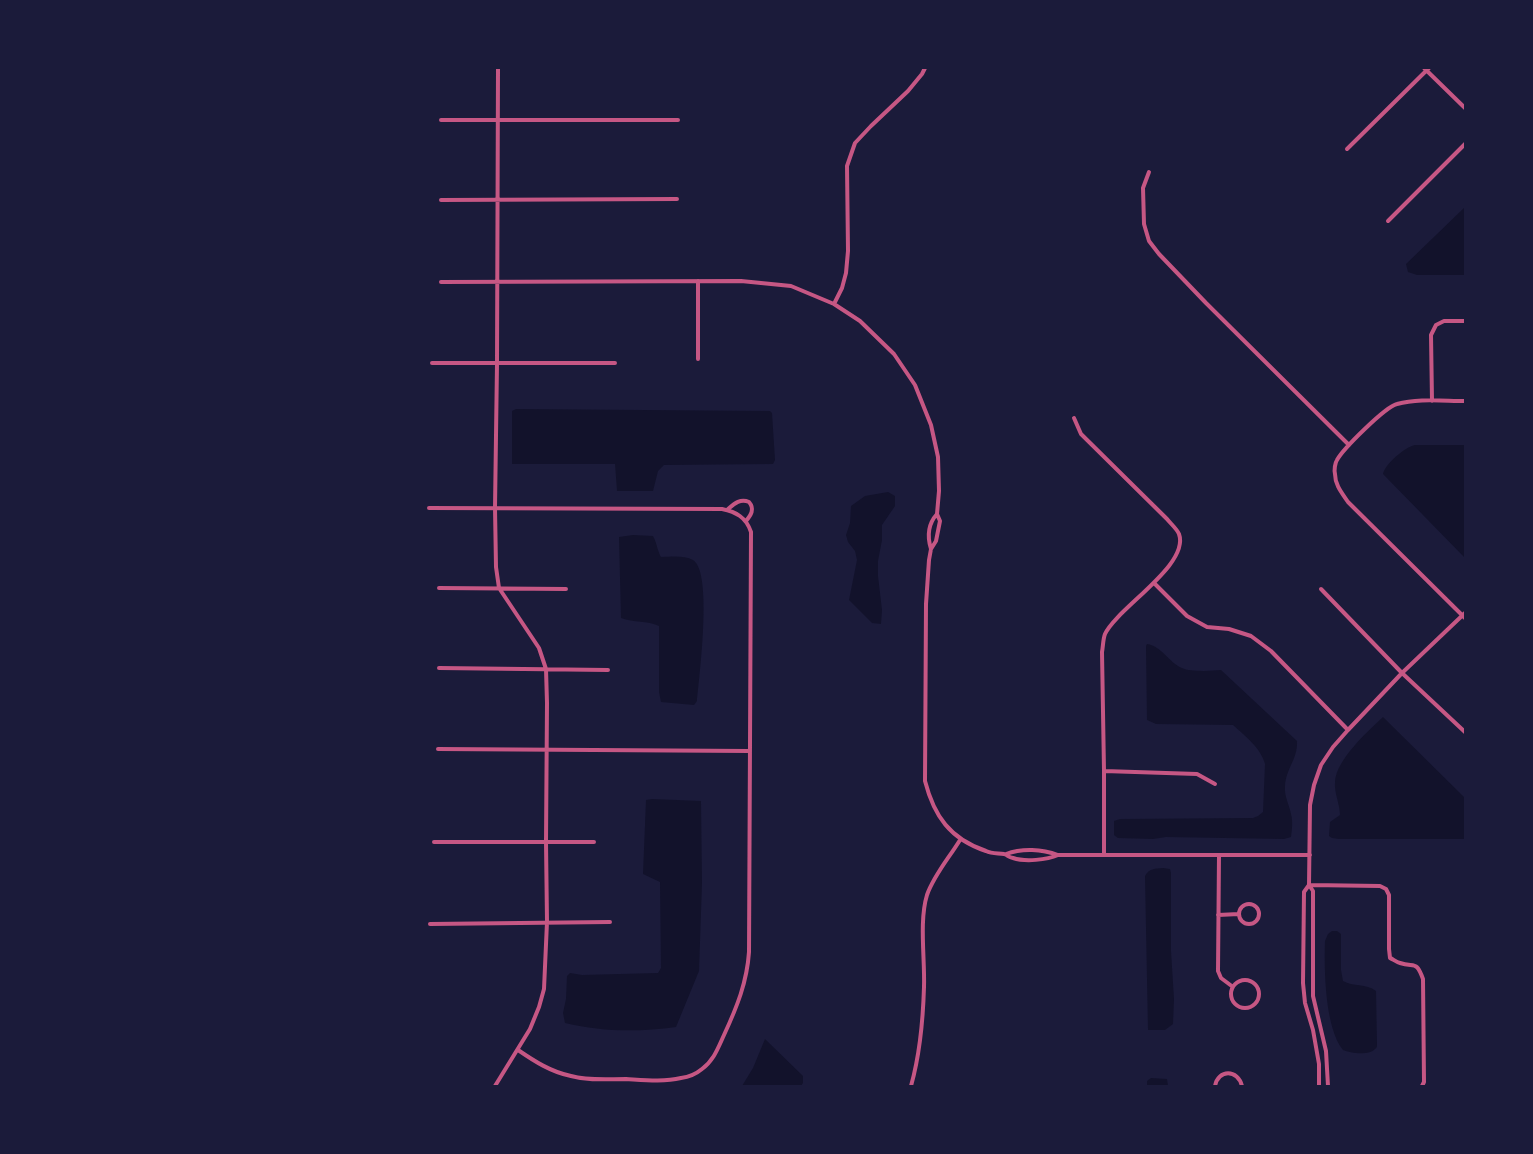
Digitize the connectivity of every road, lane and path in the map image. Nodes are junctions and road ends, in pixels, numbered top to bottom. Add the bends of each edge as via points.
1 (498, 68) edge
2 (925, 68) edge
3 (1426, 68) edge
4 (1466, 109) edge
5 (441, 120) dead end
6 (498, 120) junction
7 (678, 120) dead end
8 (1466, 143) edge
9 (1347, 149) dead end
10 (1149, 172) dead end
11 (677, 199) dead end
12 (441, 200) dead end
13 (497, 200) junction
14 (1388, 220) dead end
15 (698, 281) junction
16 (441, 282) dead end
17 (498, 283) junction
18 (834, 304) junction
19 (1466, 321) edge
20 (698, 359) dead end
21 (432, 363) dead end
22 (615, 363) dead end
23 (497, 364) junction
24 (1432, 401) junction
25 (1466, 401) edge
26 (1074, 418) dead end
27 (1349, 445) junction
28 (429, 508) dead end
29 (495, 508) junction
30 (727, 510) junction
31 (937, 514) junction
32 (746, 521) junction
33 (931, 549) junction
34 (1154, 583) junction
35 (439, 588) dead end
36 (499, 588) junction
37 (566, 589) dead end
38 (1321, 589) dead end
39 (1464, 615) edge
40 (439, 668) dead end
41 (546, 669) junction
42 (608, 670) dead end
43 (1402, 673) junction
44 (1348, 730) junction
45 (1466, 733) edge
46 (438, 749) dead end
47 (546, 749) junction
48 (749, 751) junction
49 (1104, 771) junction
50 (1215, 784) dead end
51 (960, 840) junction
52 (434, 842) dead end
53 (546, 842) junction
54 (594, 842) dead end
55 (1005, 854) junction
56 (1058, 855) junction
57 (1104, 855) junction
58 (1218, 855) junction
59 (1310, 855) junction
60 (1309, 885) junction
61 (1239, 914) junction
62 (1218, 915) junction
63 (547, 922) junction
64 (610, 922) dead end
65 (430, 924) dead end
66 (1233, 987) junction
67 (518, 1050) junction
68 (495, 1086) edge
69 (911, 1086) edge
70 (1215, 1086) edge
71 (1242, 1086) edge
72 (1319, 1086) edge
73 (1328, 1086) edge
74 (1422, 1086) edge

1 - 6 street
2 - 18 street via 908,91 855,143 848,166 846,273
3 - 4 street
3 - 9 street
5 - 6 street
6 - 7 street
6 - 13 street
8 - 14 street
10 - 27 street via 1143,189 1149,242
11 - 13 street
12 - 13 street
13 - 17 street
15 - 17 street
15 - 18 street via 791,286
15 - 20 street
16 - 17 street
17 - 23 street
18 - 31 street via 860,321 894,354 915,385 931,424 938,457
19 - 24 street via 1444,321 1431,335
21 - 23 street
22 - 23 street
23 - 29 street
24 - 25 street
24 - 27 street via 1393,404
26 - 34 street via 1081,434 1179,534 1175,558
27 - 39 street via 1336,461 1337,487
28 - 29 street
29 - 30 street
29 - 36 street
30 - 32 street
30 - 32 street via 740,501 749,502 752,512
31 - 33 street via 940,521
31 - 33 street via 928,537
32 - 48 street via 752,543
33 - 51 street via 926,604 925,781 930,801 942,822
34 - 44 street via 1187,616 1207,627 1251,636 1271,651
34 - 49 street via 1105,634
35 - 36 street
36 - 37 street
36 - 41 street via 538,648
38 - 43 street
39 - 43 street
40 - 41 street
41 - 42 street
41 - 47 street
43 - 44 street
43 - 45 street
44 - 59 street via 1326,757 1314,785
46 - 47 street
47 - 48 street
47 - 53 street
48 - 67 street via 748,965 738,1005 715,1056 696,1074 673,1080 586,1079 549,1069
49 - 50 street via 1197,774
49 - 57 street
51 - 55 street via 987,852
51 - 69 street via 932,882 927,897 921,1037
52 - 53 street
53 - 54 street
53 - 63 street
55 - 56 street via 1015,850
55 - 56 street via 1014,859 1048,859
56 - 57 street
57 - 58 street
58 - 59 street
58 - 62 street
59 - 60 street
60 - 72 street via 1304,892 1303,983 1319,1064
60 - 73 street via 1313,891 1313,996
60 - 74 street via 1386,889 1390,958 1419,968 1423,979
61 - 61 street via 1245,923 1251,924 1260,914 1256,906 1249,904
61 - 62 street
62 - 66 street via 1219,975
63 - 64 street
63 - 65 street
63 - 67 street via 544,989
66 - 66 street via 1232,999 1238,1006 1251,1007 1257,1001 1259,992 1250,981
67 - 68 street
70 - 71 street via 1219,1076 1228,1073 1237,1076

